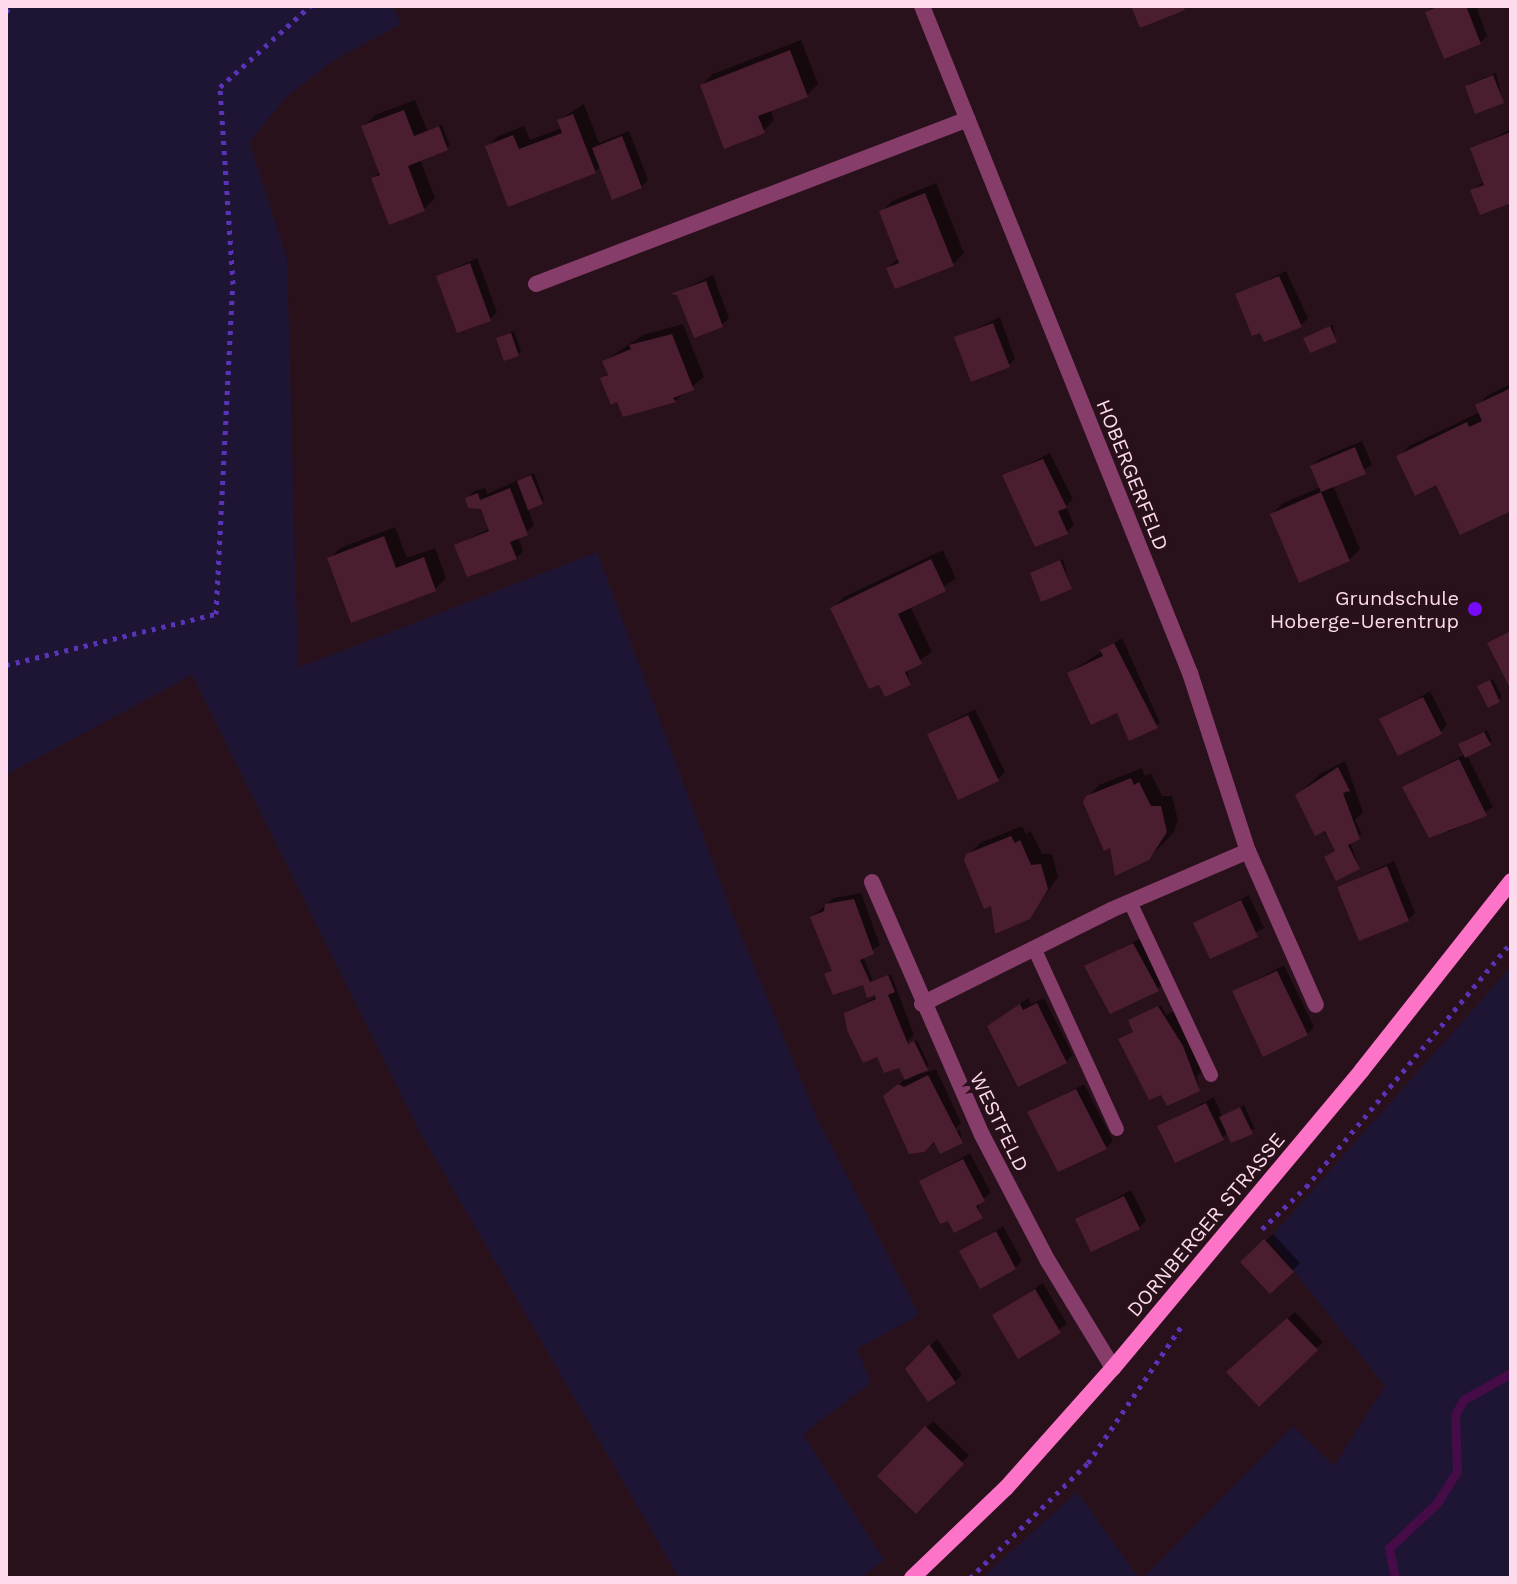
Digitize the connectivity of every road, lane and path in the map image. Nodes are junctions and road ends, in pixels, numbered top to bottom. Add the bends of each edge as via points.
1 (11, 6) edge
2 (310, 6) edge
3 (922, 6) edge
4 (6, 12) edge
5 (967, 119) junction
6 (536, 284) dead end
7 (6, 665) edge
8 (1248, 851) junction
9 (1511, 881) edge
10 (872, 882) dead end
11 (1130, 902) junction
12 (1511, 943) edge
13 (1034, 948) junction
14 (922, 1004) junction
15 (1316, 1005) dead end
16 (1211, 1075) dead end
17 (1117, 1129) dead end
18 (1256, 1234) dead end
19 (1188, 1315) dead end
20 (1113, 1368) junction
21 (912, 1578) edge
22 (970, 1578) edge

1 - 4 path
2 - 7 path via 220,87 233,284 216,614
3 - 5 street, HOBERGERFELD
5 - 6 street
5 - 8 street, HOBERGERFELD via 1190,673
8 - 11 street
8 - 15 street, HOBERGERFELD
9 - 20 street, DORNBERGER STRASSE via 1362,1070
10 - 14 street, WESTFELD
11 - 13 street
11 - 16 lane
12 - 18 path via 1306,1187
13 - 14 street
13 - 17 lane
14 - 20 street, WESTFELD via 1040,1247
19 - 22 path via 1088,1463
20 - 21 street, DORNBERGER STRASSE via 1006,1488

